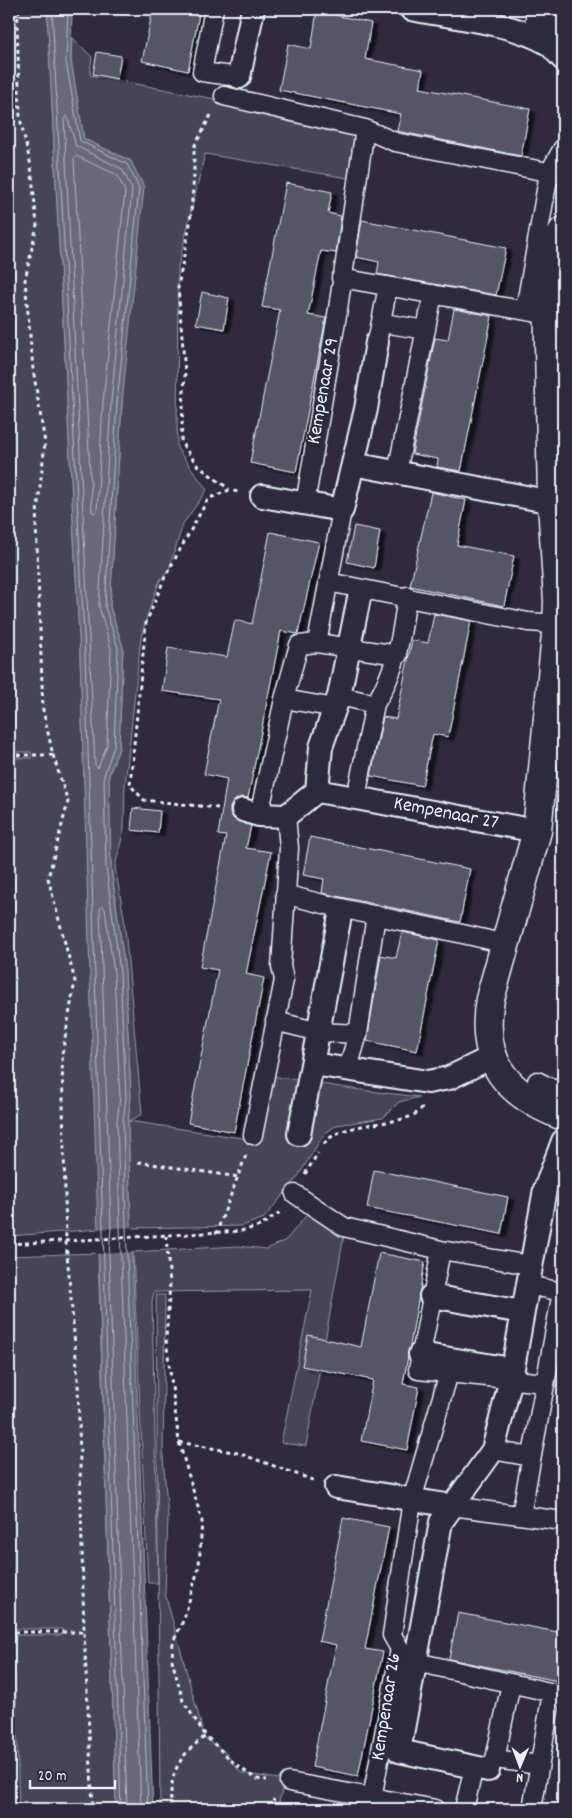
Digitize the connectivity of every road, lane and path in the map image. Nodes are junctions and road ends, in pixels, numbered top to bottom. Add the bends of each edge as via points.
1 (19, 9) edge
2 (214, 9) edge
3 (253, 9) edge
4 (411, 9) edge
5 (536, 9) edge
6 (555, 9) edge
7 (548, 46) edge
8 (239, 77) joint
9 (224, 96) joint
10 (365, 129) junction
11 (563, 148) edge
12 (556, 174) edge
13 (563, 231) edge
14 (341, 278) junction
15 (388, 286) junction
16 (432, 294) junction
17 (537, 312) junction
18 (426, 330) junction
19 (380, 332) junction
20 (353, 464) junction
21 (397, 472) junction
22 (229, 490) junction
23 (262, 496) joint
24 (552, 502) junction
25 (305, 504) junction
26 (342, 510) junction
27 (328, 582) junction
28 (407, 596) junction
29 (359, 598) dead end
30 (559, 609) edge
31 (317, 643) junction
32 (347, 648) junction
33 (398, 656) junction
34 (284, 699) junction
35 (337, 702) junction
36 (375, 704) junction
37 (9, 755) edge
38 (53, 755) junction
39 (317, 791) junction
40 (356, 797) junction
41 (251, 813) junction
42 (286, 816) junction
43 (537, 831) junction
44 (285, 894) junction
45 (341, 910) junction
46 (376, 915) junction
47 (506, 944) junction
48 (275, 1021) junction
49 (319, 1032) junction
50 (358, 1034) junction
51 (492, 1057) junction
52 (313, 1064) junction
53 (348, 1068) junction
54 (537, 1081) dead end
55 (563, 1094) edge
56 (563, 1116) edge
57 (253, 1134) joint
58 (299, 1134) dead end
59 (563, 1141) edge
60 (138, 1162) dead end
61 (239, 1177) junction
62 (295, 1194) dead end
63 (216, 1234) dead end
64 (166, 1236) dead end
65 (148, 1237) dead end
66 (66, 1242) junction
67 (9, 1244) edge
68 (441, 1250) junction
69 (529, 1275) junction
70 (563, 1292) edge
71 (432, 1296) junction
72 (522, 1312) junction
73 (420, 1354) joint
74 (451, 1367) junction
75 (512, 1374) junction
76 (545, 1383) junction
77 (179, 1442) junction
78 (494, 1450) junction
79 (531, 1457) junction
80 (336, 1487) joint
81 (412, 1500) junction
82 (452, 1506) junction
83 (521, 1515) junction
84 (563, 1521) edge
85 (14, 1632) dead end
86 (84, 1632) junction
87 (416, 1662) junction
88 (511, 1684) junction
89 (557, 1694) edge
90 (206, 1736) junction
91 (486, 1765) junction
92 (539, 1765) junction
93 (289, 1782) junction
94 (372, 1798) junction
95 (93, 1809) edge
96 (171, 1809) edge
97 (271, 1809) edge
98 (436, 1809) edge
99 (464, 1809) edge
100 (532, 1809) edge

1 - 38 path via 20,118 31,166 37,225 25,280 33,370 46,444 36,522 43,710
2 - 8 street via 202,72
3 - 8 street
4 - 7 street via 506,28
5 - 7 street
6 - 7 street
9 - 10 street
9 - 22 path via 206,121 194,147 190,224 178,287 185,373 181,442 198,465
10 - 12 street via 395,142
10 - 14 street, Kempenaar 29
11 - 12 street
12 - 17 street
13 - 17 street via 555,248 548,289
14 - 15 street
14 - 25 street, Kempenaar 29
15 - 16 street
15 - 19 street, Kempenaar 29
16 - 17 street
16 - 18 street
17 - 24 street
18 - 19 street
18 - 21 street
19 - 20 street, Kempenaar 29
20 - 21 street
20 - 26 street, Kempenaar 29
21 - 24 street
22 - 23 path
22 - 41 path via 208,499 165,577 146,623 130,785 144,800
23 - 25 street
24 - 30 street
25 - 26 street
26 - 27 street
27 - 28 street
27 - 31 street
28 - 30 street via 528,622
28 - 33 street
29 - 32 street
30 - 43 street
31 - 32 street
31 - 34 street via 299,645
32 - 33 street
32 - 35 street
33 - 36 street
34 - 35 street
34 - 41 street
35 - 36 street
35 - 39 street via 321,747
36 - 40 street
37 - 38 path
38 - 66 path via 68,802 48,878 75,981 62,1055
39 - 40 street, Kempenaar 27
39 - 42 street
40 - 43 street, Kempenaar 27
41 - 42 street
42 - 44 street via 289,848
43 - 47 street
44 - 45 street
44 - 48 street via 280,966 284,980
45 - 46 street
45 - 49 street
46 - 47 street
46 - 50 street
47 - 51 street via 487,1019
48 - 49 street
48 - 57 street
49 - 50 street
49 - 52 street
50 - 53 street
51 - 53 street via 449,1078 428,1082
51 - 56 street via 514,1088 538,1106
52 - 53 street
52 - 58 street
54 - 55 street
57 - 61 path
59 - 69 street, Kempenaar 26 via 545,1189
60 - 61 path
61 - 63 path
62 - 68 street via 344,1227
64 - 77 path via 170,1283 166,1339
65 - 66 path
66 - 67 path
66 - 86 path via 78,1380
68 - 69 street
68 - 71 street
69 - 70 street
69 - 72 street, Kempenaar 26
70 - 76 street
71 - 72 street
71 - 73 street
72 - 75 street, Kempenaar 26
73 - 74 street
74 - 75 street
74 - 81 street, Kempenaar 26
75 - 76 street
75 - 78 street, Kempenaar 26
76 - 79 street
77 - 80 path via 238,1453
77 - 90 path via 202,1521 199,1566 184,1619 173,1642 172,1660 183,1701
78 - 79 street
78 - 82 street, Kempenaar 26
79 - 83 street
80 - 81 street
81 - 82 street
81 - 94 street, Kempenaar 26 via 392,1635 400,1648
82 - 83 street
82 - 87 street, Kempenaar 26 via 441,1522
83 - 84 street
85 - 86 path
86 - 95 path
87 - 88 street, Kempenaar 26
87 - 91 street, Kempenaar 26 via 399,1751
88 - 89 street, Kempenaar 26
88 - 91 street
89 - 92 street, Kempenaar 26
90 - 93 path via 256,1779
90 - 96 path via 188,1749 172,1775
91 - 92 street, Kempenaar 26
91 - 99 street
92 - 100 street, Kempenaar 26
93 - 94 street
93 - 97 path
94 - 98 street

